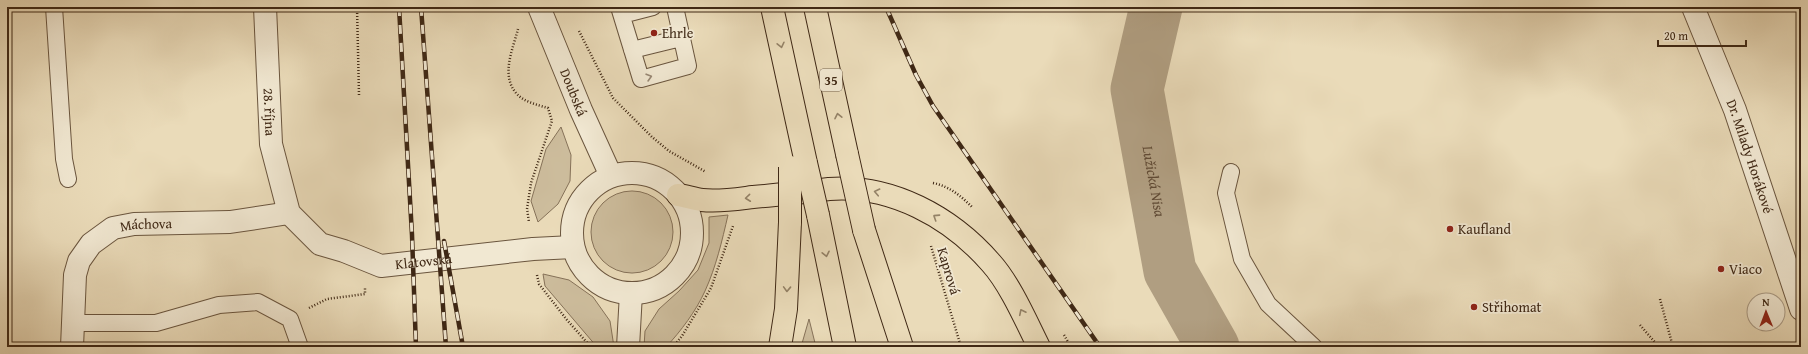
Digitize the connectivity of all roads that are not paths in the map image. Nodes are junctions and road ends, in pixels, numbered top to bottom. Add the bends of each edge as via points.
1 (54, 7) edge
2 (265, 7) edge
3 (539, 7) edge
4 (654, 7) edge
5 (675, 7) edge
6 (772, 7) edge
7 (815, 7) edge
8 (1693, 7) edge
9 (620, 11) edge
10 (681, 38) junction
11 (632, 50) junction
12 (798, 165) junction
13 (1231, 172) dead end
14 (611, 176) junction
15 (68, 179) dead end
16 (678, 195) junction
17 (289, 213) junction
18 (864, 230) junction
19 (573, 247) junction
20 (631, 293) junction
21 (1801, 309) edge
22 (73, 323) junction
23 (72, 347) edge
24 (300, 347) edge
25 (628, 347) edge
26 (780, 347) edge
27 (846, 347) edge
28 (889, 347) edge
29 (902, 347) edge
30 (1039, 347) edge
31 (1314, 347) edge

1 - 15 lane via 64,160
2 - 17 street, 28. října via 271,144
3 - 14 street, Doubská
4 - 9 lane
5 - 10 lane
6 -> 12 highway via 790,87
18 -> 7 highway, 35, bridge
8 - 21 street, Dr. Milady Horákové via 1735,110
9 - 11 lane
10 - 11 lane
11 -> 10 lane via 641,79 688,66
12 -> 26 highway, bridge via 790,222 786,309
12 -> 27 highway, bridge via 818,216
13 - 31 lane via 1226,193 1242,259 1268,304
14 - 16 street via 636,173 659,180
14 - 19 street via 583,197 575,212
16 - 20 street via 688,212 692,231 689,250 681,267 668,281 650,290
30 -> 16 highway via 1016,300 992,263 967,239 914,204 892,195 849,188 733,199 703,200
17 - 19 street, Klatovská via 320,244 381,266
17 - 22 street, Máchova via 230,222 134,224 113,228 91,244 79,261 75,275
18 - 28 highway, 35
18 - 29 highway
19 - 20 street via 588,275 616,291
20 - 25 street
22 - 23 street, Máchova
22 - 24 lane via 156,323 219,305 258,302 290,319

